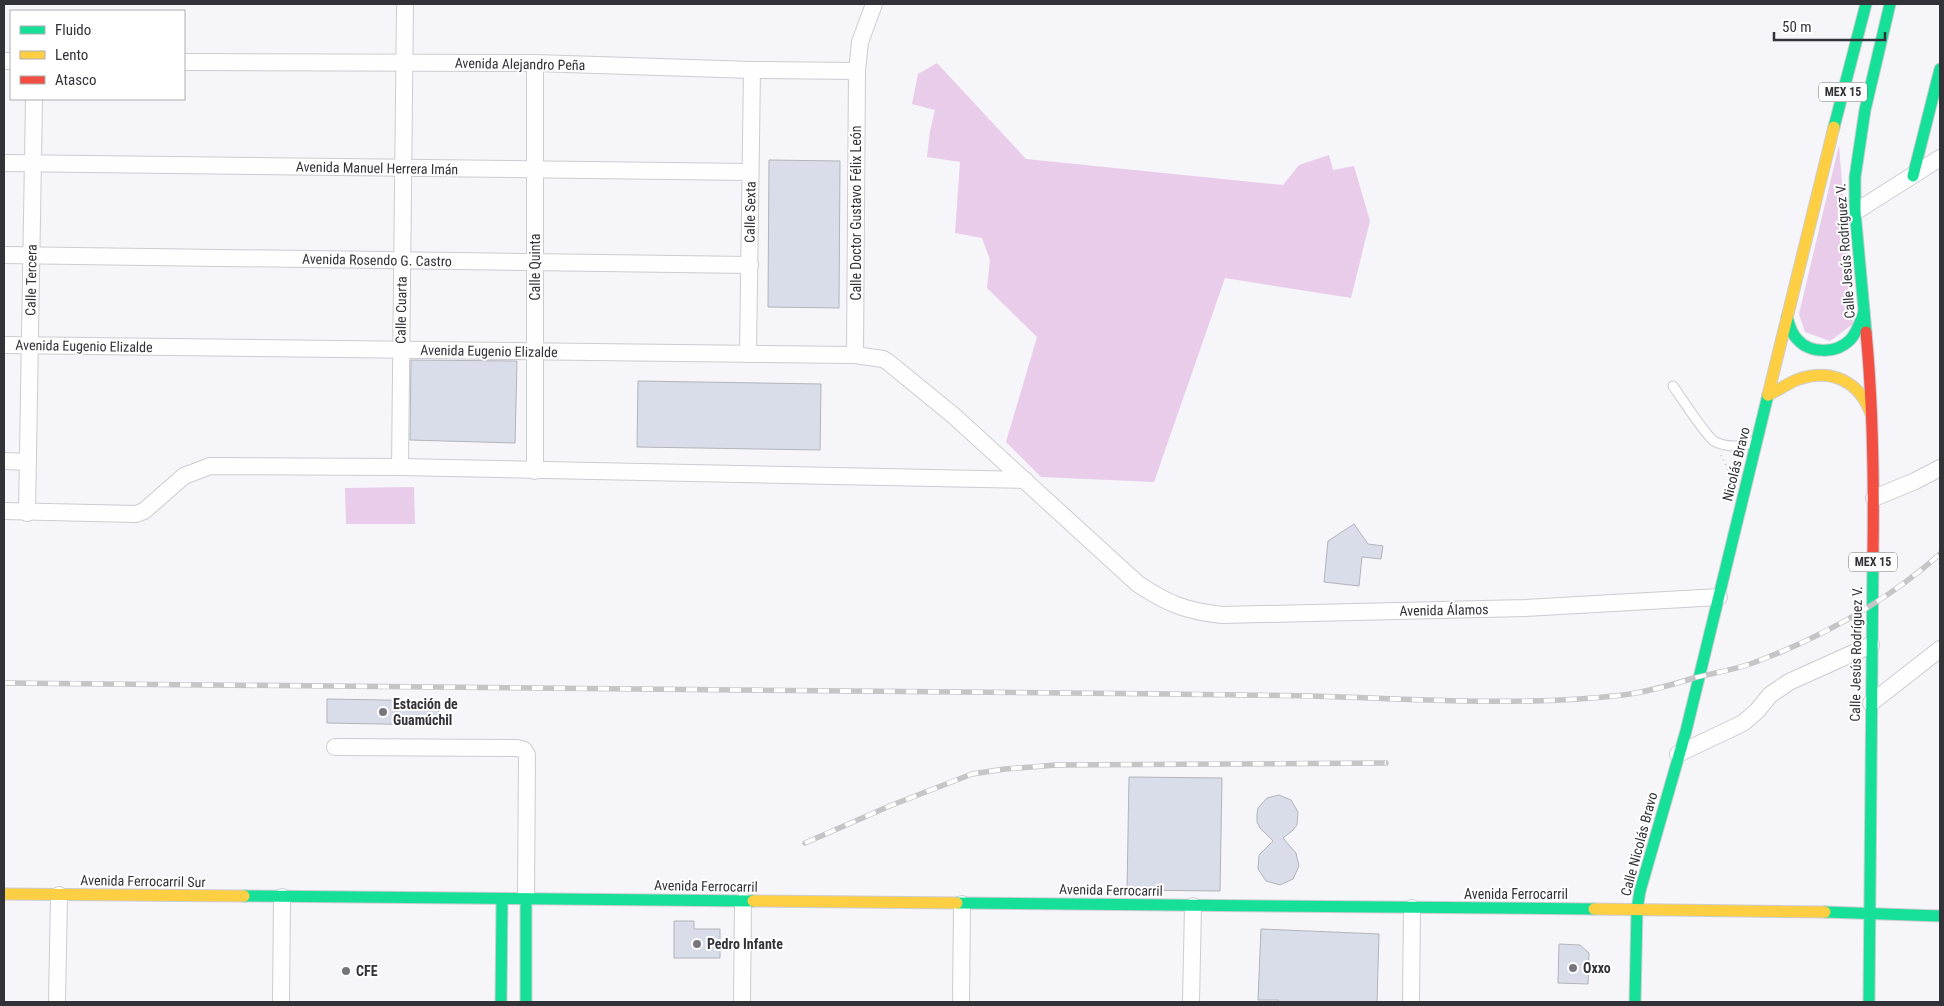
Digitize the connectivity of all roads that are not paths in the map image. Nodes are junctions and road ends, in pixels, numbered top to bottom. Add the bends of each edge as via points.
1 (405, 4) edge
2 (874, 4) edge
3 (1866, 4) edge
4 (1890, 4) edge
5 (185, 62) edge
6 (404, 62) junction
7 (535, 63) junction
8 (1940, 69) edge
9 (752, 70) junction
10 (857, 71) junction
11 (34, 100) edge
12 (1940, 158) edge
13 (4, 163) edge
14 (33, 164) junction
15 (403, 168) junction
16 (535, 170) junction
17 (750, 172) junction
18 (1913, 176) junction
19 (1855, 212) junction
20 (4, 255) edge
21 (31, 256) junction
22 (402, 260) junction
23 (535, 262) junction
24 (750, 265) junction
25 (1864, 312) junction
26 (1787, 317) junction
27 (4, 344) edge
28 (30, 345) junction
29 (401, 350) junction
30 (535, 351) junction
31 (748, 354) junction
32 (856, 355) junction
33 (1673, 386) dead end
34 (1768, 395) junction
35 (1872, 414) junction
36 (1758, 437) junction
37 (4, 462) edge
38 (28, 462) junction
39 (400, 467) junction
40 (1940, 468) edge
41 (534, 471) junction
42 (1025, 480) junction
43 (1874, 498) junction
44 (4, 511) edge
45 (27, 513) junction
46 (1719, 598) junction
47 (1871, 645) junction
48 (1940, 649) edge
49 (1871, 703) junction
50 (335, 746) dead end
51 (1678, 754) junction
52 (4, 894) edge
53 (58, 895) junction
54 (282, 897) junction
55 (502, 899) junction
56 (526, 899) junction
57 (743, 902) junction
58 (962, 904) junction
59 (1193, 906) junction
60 (1412, 908) junction
61 (1637, 909) junction
62 (1869, 912) junction
63 (1940, 916) edge
64 (58, 1002) edge
65 (281, 1002) edge
66 (501, 1002) edge
67 (526, 1002) edge
68 (742, 1002) edge
69 (961, 1002) edge
70 (1191, 1002) edge
71 (1411, 1002) edge
72 (1635, 1002) edge
73 (1869, 1002) edge

1 - 6 street, Calle Cuarta
2 - 10 street, Calle Doctor Gustavo Félix León via 860,42
3 - 26 main road, Nicolás Bravo / MEX 15
4 - 19 main road, Calle Jesús Rodríguez V. / MEX 15 via 1865,110 1855,178
5 - 6 street, Avenida Alejandro Peña
6 - 7 street, Avenida Alejandro Peña
6 - 15 street, Calle Cuarta
7 - 9 street, Avenida Alejandro Peña
7 - 16 street, Calle Quinta
8 - 18 main road
9 - 10 street, Avenida Alejandro Peña
9 - 17 street, Calle Sexta
10 - 32 street, Calle Doctor Gustavo Félix León
11 - 14 street, Calle Tercera
12 - 18 street
13 - 14 street, Avenida Manuel Herrera Imán
14 - 15 street, Avenida Manuel Herrera Imán
14 - 21 street, Calle Tercera
15 - 16 street, Avenida Manuel Herrera Imán
15 - 22 street, Calle Cuarta
16 - 17 street, Avenida Manuel Herrera Imán
16 - 23 street, Calle Quinta
17 - 24 street, Calle Sexta
18 - 19 street
19 - 25 main road, Calle Jesús Rodríguez V. / MEX 15
20 - 21 street, Avenida Rosendo G. Castro
21 - 22 street, Avenida Rosendo G. Castro
21 - 28 street, Calle Tercera
22 - 23 street, Avenida Rosendo G. Castro
22 - 29 street, Calle Cuarta
23 - 24 street, Avenida Rosendo G. Castro
23 - 30 street, Calle Quinta
24 - 31 street, Calle Sexta
25 - 26 main road via 1852,339 1836,349 1827,350 1806,347 1798,341
25 - 35 main road, Calle Jesús Rodríguez V. / MEX 15
26 - 34 main road, Nicolás Bravo / MEX 15
27 - 28 street, Avenida Eugenio Elizalde
28 - 29 street, Avenida Eugenio Elizalde
28 - 38 street, Calle Tercera
29 - 30 street, Avenida Eugenio Elizalde
29 - 39 street, Calle Cuarta
30 - 31 street, Avenida Eugenio Elizalde
30 - 41 street, Calle Quinta
31 - 32 street, Avenida Eugenio Elizalde
32 - 42 street, Avenida Eugenio Elizalde via 883,359 954,416
33 - 36 lane via 1713,440 1730,446 1748,444
34 - 35 main road via 1810,376 1837,378 1858,390
34 - 36 main road, Nicolás Bravo / MEX 15
35 - 43 main road, Calle Jesús Rodríguez V. / MEX 15
36 - 46 main road, Nicolás Bravo / MEX 15
37 - 38 street
38 - 45 street, Calle Tercera
39 - 41 street
39 - 45 street via 210,466 184,476 144,511 136,514
40 - 43 street
41 - 42 street
42 - 46 street, Avenida Álamos via 1138,584 1170,604 1196,612 1222,615 1525,608
43 - 47 main road, Calle Jesús Rodríguez V. / MEX 15
44 - 45 street
46 - 51 main road, Nicolás Bravo / MEX 15
47 - 49 main road, Calle Jesús Rodríguez V. / MEX 15
47 - 51 street via 1788,682 1770,695 1743,723
48 - 49 street
49 - 62 main road, Calle Jesús Rodríguez V. / MEX 15
50 - 56 street via 524,750 527,760
51 - 61 main road, Calle Nicolás Bravo / MEX 15
52 - 53 main road, Avenida Ferrocarril Sur
53 - 54 main road, Avenida Ferrocarril Sur
53 - 64 street
54 - 55 main road, Avenida Ferrocarril
54 - 65 street
55 - 56 main road, Avenida Ferrocarril
55 - 66 main road
56 - 57 main road, Avenida Ferrocarril
56 - 67 main road
57 - 58 main road, Avenida Ferrocarril
57 - 68 street
58 - 59 main road, Avenida Ferrocarril
58 - 69 street
59 - 60 main road, Avenida Ferrocarril
59 - 70 street
60 - 61 main road, Avenida Ferrocarril
60 - 71 street
61 - 62 main road, Avenida Ferrocarril
61 - 72 main road, Calle Nicolás Bravo / MEX 15
62 - 63 main road, Avenida Ferrocarril
62 - 73 main road, Calle Jesús Rodríguez V. / MEX 15

